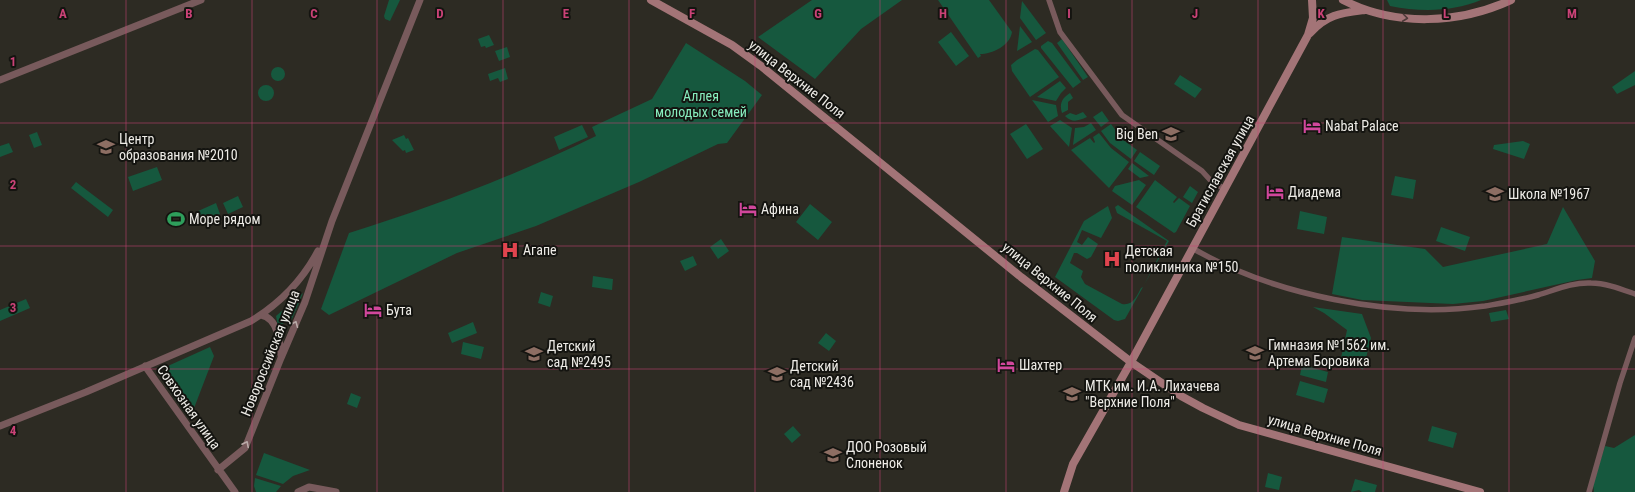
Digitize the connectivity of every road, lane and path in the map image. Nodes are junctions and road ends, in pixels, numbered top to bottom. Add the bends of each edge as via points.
1 (201, 0) edge
2 (420, 0) edge
3 (651, 0) edge
4 (1049, 0) edge
5 (1312, 0) edge
6 (1343, 0) edge
7 (1511, 0) edge
8 (1367, 10) junction
9 (1308, 35) junction
10 (0, 80) edge
11 (1225, 189) junction
12 (328, 233) junction
13 (1192, 248) junction
14 (1635, 294) edge
15 (261, 315) junction
16 (1635, 338) edge
17 (281, 358) junction
18 (1131, 362) junction
19 (145, 366) junction
20 (0, 426) edge
21 (218, 470) junction
22 (234, 492) edge
23 (298, 492) edge
24 (336, 492) edge
25 (1064, 492) edge
26 (1480, 492) edge
27 (1589, 492) edge

1 - 10 street
2 - 12 street, Новороссийская улица
3 - 18 main road, улица Верхние Поля via 732,45 780,81 1021,277
4 - 11 street via 1060,32 1122,115
5 - 9 main road, Братиславская улица via 1313,18
6 - 8 main road, Братиславская улица
8 -> 7 main road, Братиславская улица via 1411,19 1444,18 1478,13
8 - 9 main road, Братиславская улица via 1333,15
9 - 11 main road, Братиславская улица
11 - 13 main road, Братиславская улица
12 - 15 street, Новороссийская улица via 296,286 274,307
17 -> 12 street, Новороссийская улица via 305,302
13 - 14 street via 1229,267 1283,286 1360,305 1463,308 1537,296 1577,283 1591,282
13 - 18 main road, Братиславская улица
15 - 17 street via 268,318 276,329
15 - 19 street, Новороссийская улица via 232,330
16 - 27 street
21 -> 17 street, Новороссийская улица via 245,448
18 - 25 main road, Братиславская улица via 1073,464
18 - 26 main road, улица Верхние Поля via 1181,396 1239,425
19 - 20 street, Совхозная улица
19 - 21 street, Совхозная улица
21 - 22 street, Совхозная улица
23 - 24 street via 309,487

